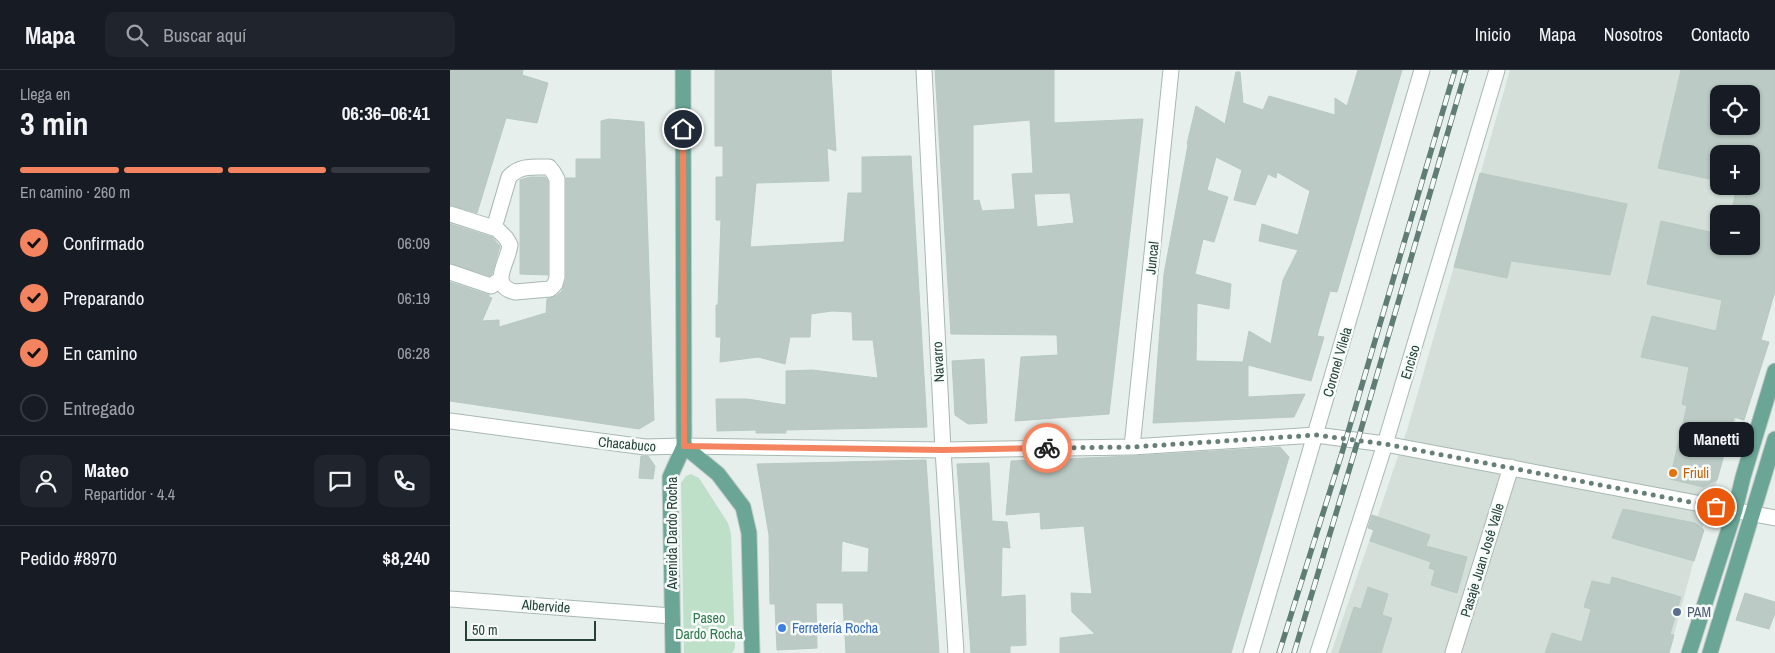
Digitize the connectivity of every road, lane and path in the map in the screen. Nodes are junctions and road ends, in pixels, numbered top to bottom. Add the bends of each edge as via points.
1 (683, 70) edge
2 (924, 70) edge
3 (1171, 70) edge
4 (1422, 70) edge
5 (1497, 70) edge
6 (450, 214) edge
7 (494, 228) junction
8 (450, 272) edge
9 (501, 279) junction
10 (1775, 371) edge
11 (450, 421) edge
12 (1316, 435) junction
13 (1775, 439) edge
14 (1385, 444) junction
15 (684, 446) junction
16 (1132, 447) junction
17 (943, 450) junction
18 (1511, 468) junction
19 (1735, 510) junction
20 (1752, 514) junction
21 (1775, 518) edge
22 (450, 599) edge
23 (672, 616) junction
24 (673, 653) edge
25 (752, 653) edge
26 (956, 653) edge
27 (1251, 653) edge
28 (1318, 653) edge
29 (1453, 653) edge
30 (1690, 653) edge
31 (1710, 653) edge

1 - 15 main road, Avenida Dardo Rocha
2 - 17 street, Navarro
3 - 16 street, Juncal
4 - 12 street, Coronel Vilela
5 - 14 street, Enciso
6 - 7 street
7 - 9 street via 510,245
7 - 9 street via 509,177 515,170 549,167 557,179 555,284 550,289 515,292 503,286
8 - 9 street via 491,286
10 - 19 main road
11 - 15 street, Chacabuco via 645,447
12 - 14 street, Chacabuco
12 - 16 street, Chacabuco
12 - 27 street, Coronel Vilela
13 - 20 main road
14 - 18 street
14 - 28 street, Enciso
15 - 17 street, Chacabuco
15 - 23 main road, Avenida Dardo Rocha via 670,477
15 - 25 main road via 718,474 743,507 749,533
16 - 17 street, Chacabuco
17 - 26 street, Navarro
18 - 19 street
18 - 29 street, Pasaje Juan José Valle
19 - 20 street
19 - 30 main road
20 - 21 street
20 - 31 main road
22 - 23 street, Albervide
23 - 24 main road, Avenida Dardo Rocha

